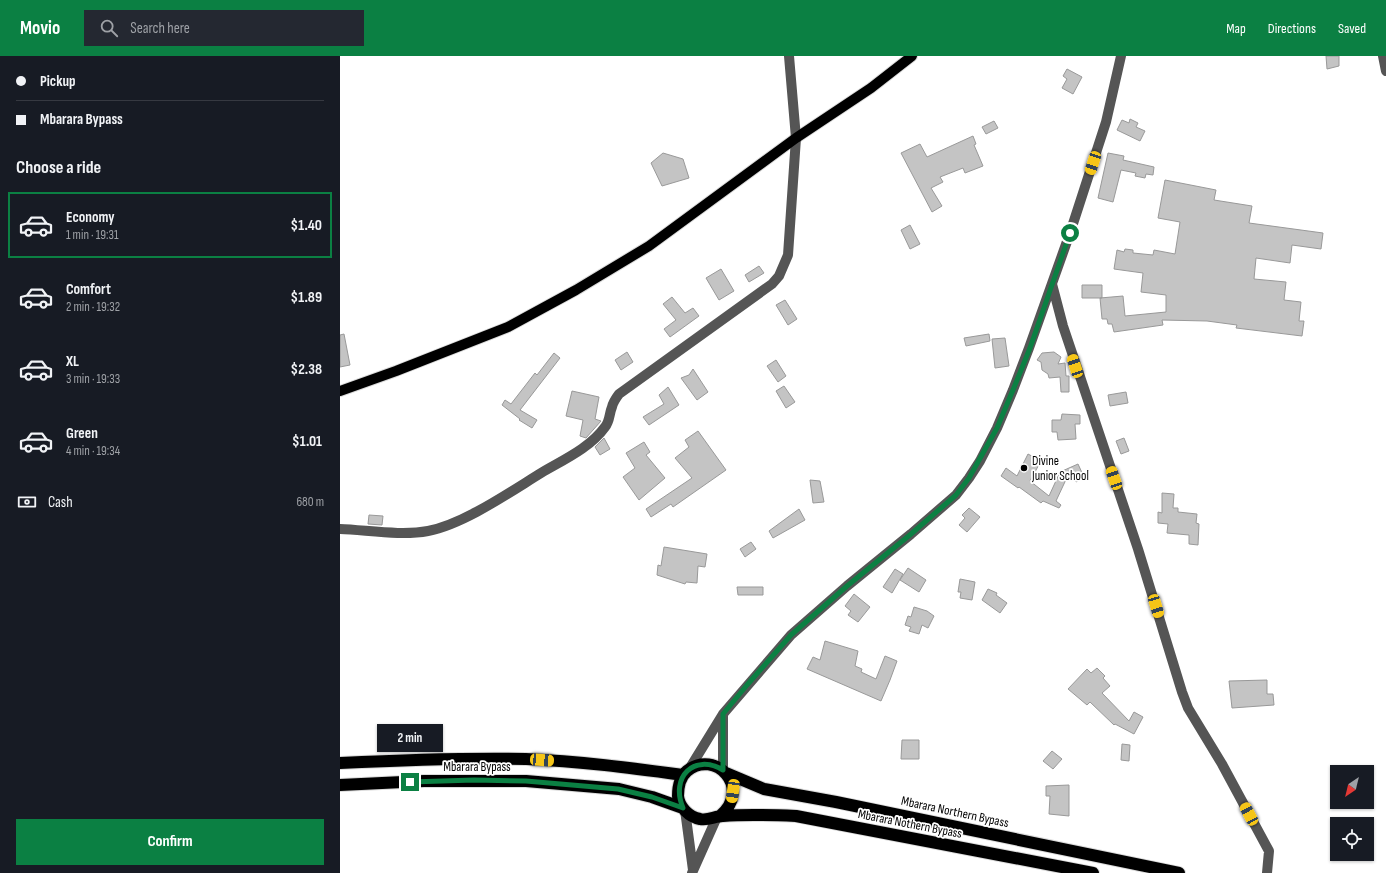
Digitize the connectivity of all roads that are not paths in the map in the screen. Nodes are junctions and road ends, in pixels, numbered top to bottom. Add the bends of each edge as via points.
1 (789, 56) edge
2 (912, 56) edge
3 (1121, 56) edge
4 (1383, 56) edge
5 (1386, 71) edge
6 (796, 138) junction
7 (1052, 283) junction
8 (340, 391) edge
9 (340, 529) edge
10 (723, 714) junction
11 (340, 763) edge
12 (724, 772) junction
13 (686, 773) junction
14 (340, 785) edge
15 (684, 809) junction
16 (718, 817) junction
17 (693, 871) edge
18 (1093, 873) edge
19 (1179, 873) edge
20 (1267, 873) edge

1 - 6 street
2 - 6 main road via 871,88
3 - 7 street via 1106,122
4 - 5 street
6 - 8 main road via 649,246 576,290 508,327
6 - 9 street via 788,255 779,276 772,284 619,394 606,426 598,435 583,447 501,497 443,527 404,532
7 - 10 street via 1030,348 1005,409 969,478 956,495 791,635
7 - 20 street via 1062,326 1138,549 1182,692 1269,851
10 - 12 street
10 - 13 street
11 - 13 highway, Mbarara Bypass via 453,759 528,760 614,765
12 - 13 highway via 716,767 701,765
12 - 16 highway via 731,782 732,801 727,810
12 - 19 highway, Mbarara Northern Bypass via 764,788
13 - 15 highway via 678,791
14 - 15 highway, Mbarara Bypass via 431,781 526,781 618,789 652,797
15 - 16 highway via 700,819
15 - 17 street
16 - 17 street
16 - 18 highway, Mbarara Nothern Bypass via 747,814 796,816

